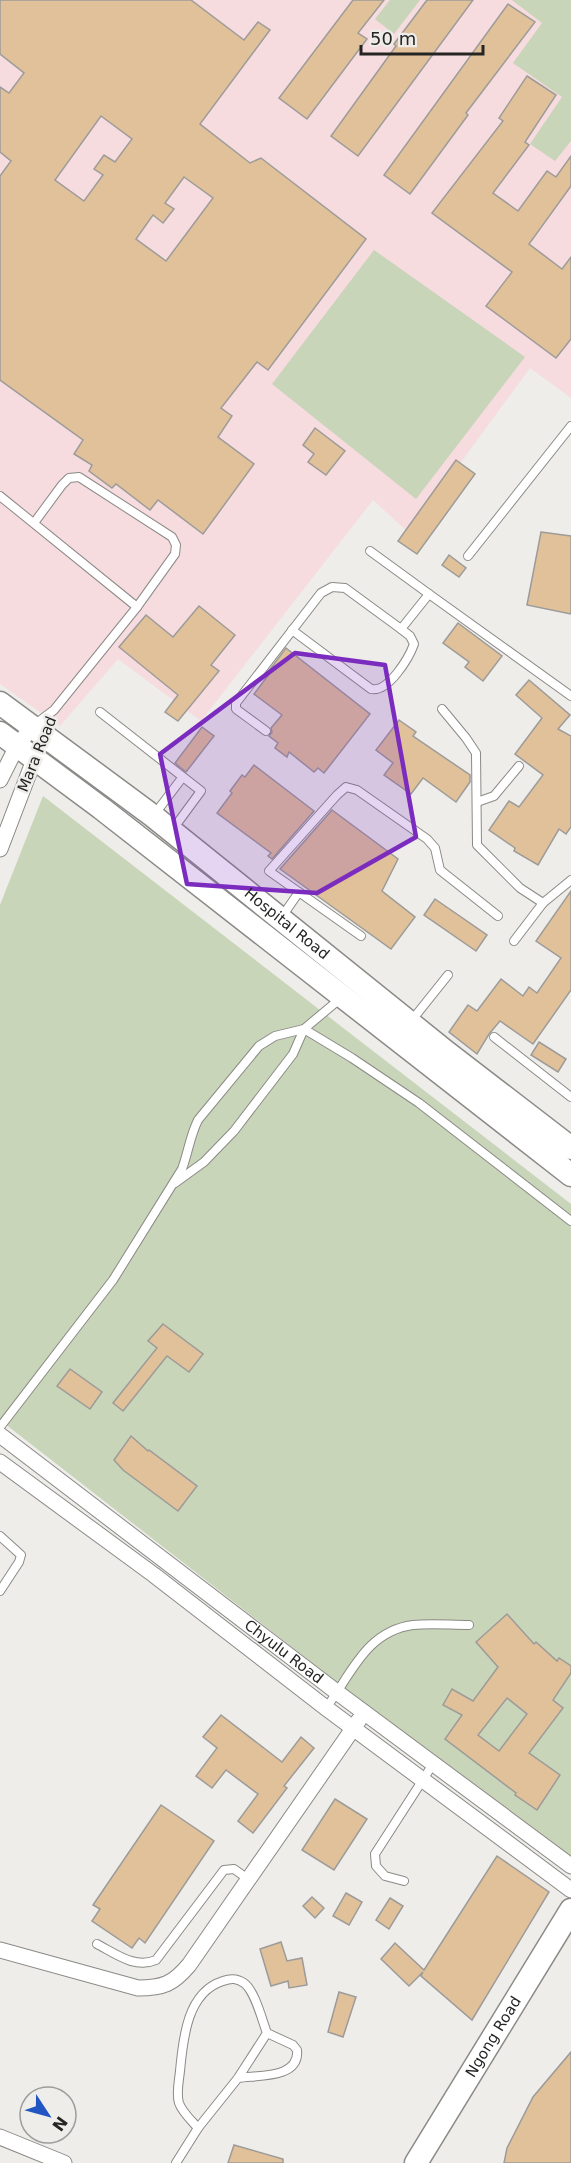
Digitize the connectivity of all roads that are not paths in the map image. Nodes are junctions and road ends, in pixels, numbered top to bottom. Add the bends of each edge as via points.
1 (571, 426) edge
2 (0, 496) edge
3 (34, 524) junction
4 (370, 552) dead end
5 (468, 556) dead end
6 (429, 594) junction
7 (137, 607) junction
8 (401, 629) junction
9 (292, 630) junction
10 (571, 696) edge
11 (0, 703) edge
12 (442, 709) dead end
13 (54, 710) junction
14 (100, 712) dead end
15 (39, 731) junction
16 (266, 731) dead end
17 (17, 745) edge
18 (519, 766) dead end
19 (182, 778) junction
20 (0, 780) edge
21 (477, 802) junction
22 (153, 816) junction
23 (171, 831) junction
24 (0, 849) edge
25 (571, 880) edge
26 (299, 892) junction
27 (543, 903) junction
28 (498, 916) dead end
29 (281, 918) junction
30 (361, 936) dead end
31 (514, 941) dead end
32 (448, 975) dead end
33 (342, 997) junction
34 (410, 1022) junction
35 (304, 1029) junction
36 (494, 1036) dead end
37 (571, 1097) edge
38 (571, 1148) edge
39 (571, 1176) edge
40 (172, 1186) junction
41 (571, 1221) edge
42 (0, 1427) edge
43 (0, 1435) edge
44 (0, 1462) edge
45 (0, 1536) edge
46 (0, 1591) edge
47 (469, 1625) dead end
48 (338, 1693) junction
49 (326, 1708) junction
50 (364, 1713) junction
51 (353, 1728) junction
52 (433, 1764) junction
53 (422, 1779) junction
54 (571, 1866) edge
55 (248, 1879) junction
56 (404, 1881) dead end
57 (571, 1890) edge
58 (571, 1910) edge
59 (97, 1944) dead end
60 (0, 1950) edge
61 (267, 2033) junction
62 (238, 2078) junction
63 (198, 2128) junction
64 (0, 2137) edge
65 (422, 2158) edge
66 (64, 2163) edge
67 (176, 2163) edge

1 - 5 lane
2 - 3 lane
3 - 7 lane
3 - 7 lane via 62,485 69,478 79,477 172,537 177,545 175,555
4 - 6 lane
6 - 8 lane
6 - 10 lane
7 - 13 lane
8 - 9 lane via 345,588 332,587 321,593
8 - 9 lane via 414,644 411,654 385,687 378,690 371,689
9 - 16 lane via 236,703 236,709
11 - 15 street, Hospital Road
12 - 21 lane via 476,753
13 - 15 lane, Mara Road
13 - 15 lane, Mara Road
14 - 19 lane
15 - 17 street, Mara Road
15 - 17 street, Mara Road
15 - 22 street, Hospital Road
17 - 20 street, Mara Road
17 - 24 street, Mara Road
17 - 33 street, Hospital Road
18 - 21 lane via 494,796
19 - 22 lane
19 - 23 lane via 201,791
21 - 27 lane via 477,845 520,888
22 - 23 street, Hospital Road
23 - 29 street, Hospital Road
25 - 27 lane
26 - 28 lane via 269,871 346,787 357,790 427,839 435,848 440,870
26 - 29 lane
26 - 30 lane
27 - 31 lane
29 - 34 street, Hospital Road
32 - 34 lane
33 - 35 lane
33 - 39 street, Hospital Road
34 - 38 street, Hospital Road
35 - 40 lane via 293,1054 234,1131 204,1162
35 - 40 lane via 275,1036 249,1056 198,1120 188,1154
35 - 41 lane via 419,1103
36 - 37 lane
40 - 42 lane via 113,1280
43 - 48 street, Chyulu Road
44 - 49 street, Chyulu Road
45 - 46 lane via 21,1555
47 - 48 lane via 413,1625 381,1635
48 - 49 lane
48 - 50 street, Chyulu Road
49 - 51 street, Chyulu Road
50 - 51 street
50 - 52 street, Chyulu Road
51 - 53 street, Chyulu Road
51 - 55 street
52 - 53 lane
52 - 54 street, Chyulu Road
53 - 56 lane via 375,1854 376,1866 385,1876
53 - 57 street, Chyulu Road
55 - 59 lane via 234,1869 224,1870 156,1960 141,1964
55 - 60 street via 180,1976 158,1988 138,1988
58 - 65 street, Ngong Road
61 - 62 lane
61 - 62 lane via 293,2044 297,2050 295,2063 282,2072
61 - 63 lane via 250,1991 237,1979 214,1983 201,1997 184,2036 178,2092 182,2110
62 - 63 lane
63 - 67 lane
64 - 66 street

